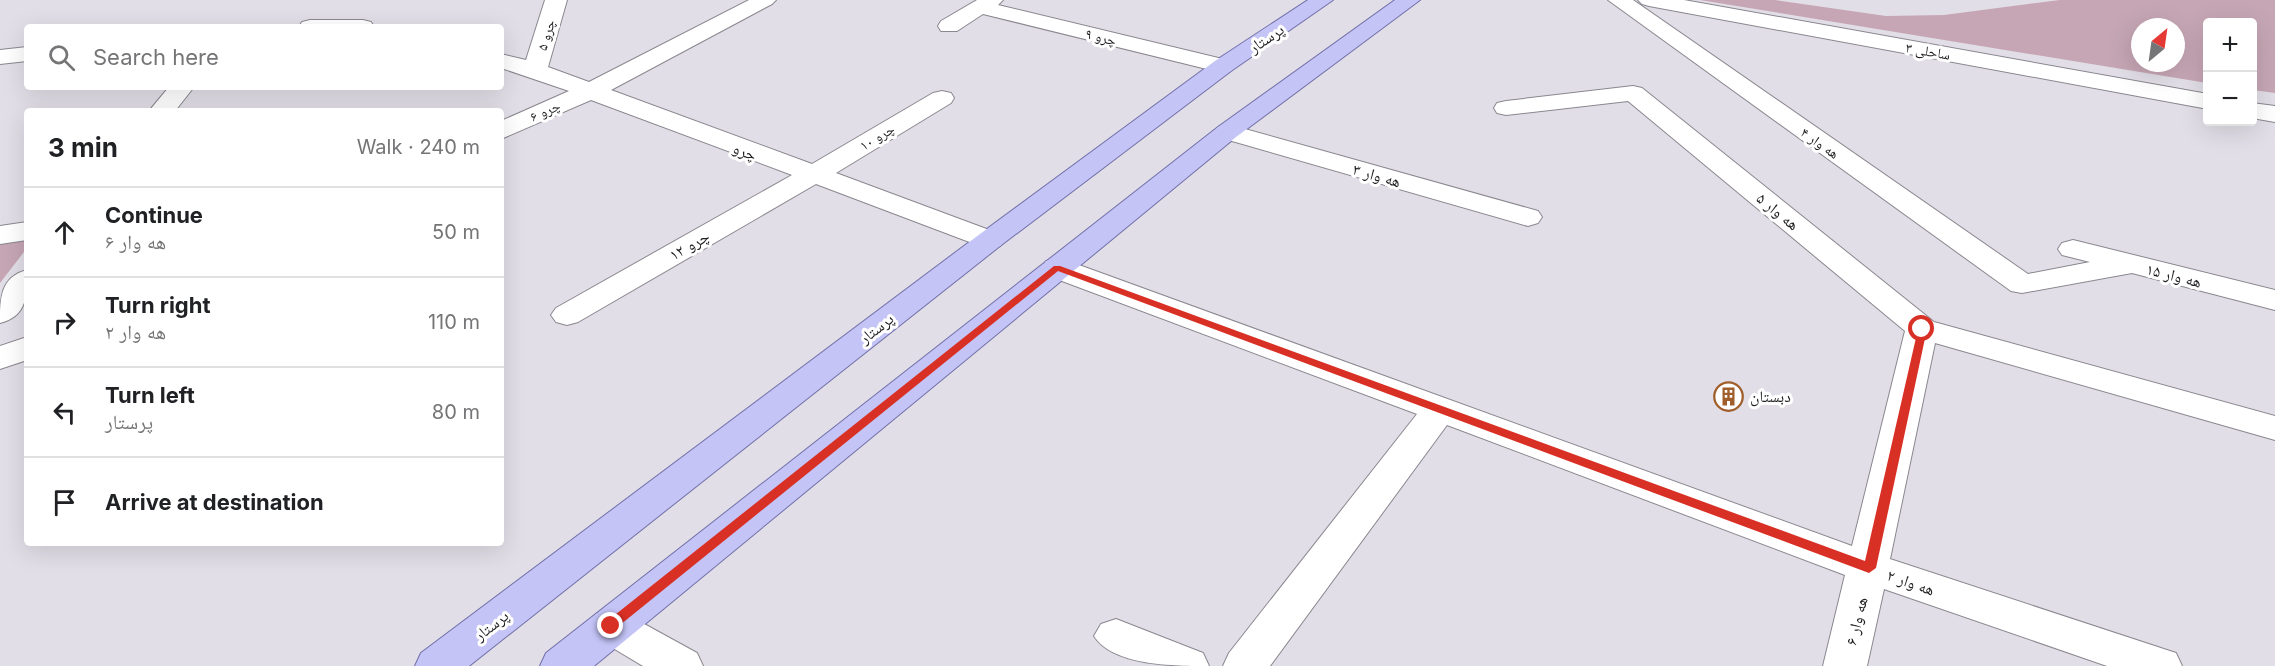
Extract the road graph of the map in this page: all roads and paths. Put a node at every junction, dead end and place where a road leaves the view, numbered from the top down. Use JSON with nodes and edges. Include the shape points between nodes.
{"nodes":[{"id":1,"x":556,"y":0,"type":"edge"},
{"id":2,"x":765,"y":0,"type":"edge"},
{"id":3,"x":1322,"y":0,"type":"edge"},
{"id":4,"x":1409,"y":0,"type":"edge"},
{"id":5,"x":1619,"y":0,"type":"edge"},
{"id":6,"x":1649,"y":0,"type":"edge"},
{"id":7,"x":985,"y":4,"type":"edge"},
{"id":8,"x":949,"y":26,"type":"dead end"},
{"id":9,"x":24,"y":54,"type":"edge"},
{"id":10,"x":0,"y":57,"type":"edge"},
{"id":11,"x":504,"y":62,"type":"edge"},
{"id":12,"x":1223,"y":66,"type":"junction"},
{"id":13,"x":535,"y":70,"type":"junction"},
{"id":14,"x":180,"y":90,"type":"edge"},
{"id":15,"x":588,"y":92,"type":"junction"},
{"id":16,"x":942,"y":98,"type":"dead end"},
{"id":17,"x":2203,"y":101,"type":"edge"},
{"id":18,"x":164,"y":108,"type":"edge"},
{"id":19,"x":1506,"y":108,"type":"dead end"},
{"id":20,"x":2257,"y":111,"type":"edge"},
{"id":21,"x":2275,"y":114,"type":"edge"},
{"id":22,"x":504,"y":130,"type":"edge"},
{"id":23,"x":1227,"y":132,"type":"junction"},
{"id":24,"x":812,"y":176,"type":"junction"},
{"id":25,"x":1528,"y":218,"type":"dead end"},
{"id":26,"x":24,"y":231,"type":"edge"},
{"id":27,"x":0,"y":235,"type":"edge"},
{"id":28,"x":990,"y":240,"type":"junction"},
{"id":29,"x":2073,"y":249,"type":"dead end"},
{"id":30,"x":2132,"y":264,"type":"junction"},
{"id":31,"x":1057,"y":268,"type":"junction"},
{"id":32,"x":24,"y":283,"type":"edge"},
{"id":33,"x":2275,"y":300,"type":"edge"},
{"id":34,"x":0,"y":313,"type":"edge"},
{"id":35,"x":567,"y":315,"type":"dead end"},
{"id":36,"x":1922,"y":329,"type":"junction"},
{"id":37,"x":24,"y":348,"type":"edge"},
{"id":38,"x":0,"y":359,"type":"edge"},
{"id":39,"x":1440,"y":409,"type":"junction"},
{"id":40,"x":2275,"y":428,"type":"edge"},
{"id":41,"x":1869,"y":568,"type":"junction"},
{"id":42,"x":611,"y":626,"type":"junction"},
{"id":43,"x":1116,"y":636,"type":"dead end"},
{"id":44,"x":437,"y":666,"type":"edge"},
{"id":45,"x":562,"y":666,"type":"edge"},
{"id":46,"x":681,"y":666,"type":"edge"},
{"id":47,"x":1187,"y":666,"type":"edge"},
{"id":48,"x":1245,"y":666,"type":"edge"},
{"id":49,"x":1845,"y":666,"type":"edge"},
{"id":50,"x":2160,"y":666,"type":"edge"}],
"edges":[{"from":1,"to":13,"type":"street","name":"چرو ۵"},
{"from":2,"to":15,"type":"street","name":"چرو ۶"},
{"from":3,"to":12,"type":"main road","name":"پرستار"},
{"from":4,"to":23,"type":"main road"},
{"from":5,"to":30,"type":"street","name":"هه وار ۴","via":[[2022,285]]},
{"from":6,"to":17,"type":"street","name":"ساحلی ۳"},
{"from":7,"to":8,"type":"street"},
{"from":7,"to":12,"type":"street","name":"چرو ۹"},
{"from":9,"to":10,"type":"street"},
{"from":11,"to":13,"type":"street","name":"چرو"},
{"from":12,"to":28,"type":"main road","name":"پرستار"},
{"from":13,"to":15,"type":"street","name":"چرو"},
{"from":14,"to":18,"type":"street"},
{"from":15,"to":22,"type":"street","name":"چرو ۶"},
{"from":15,"to":24,"type":"street","name":"چرو"},
{"from":16,"to":24,"type":"street","name":"چرو ۱۰"},
{"from":19,"to":36,"type":"street","name":"هه وار ۵","via":[[1633,93]]},
{"from":20,"to":21,"type":"street"},
{"from":23,"to":25,"type":"street","name":"هه وار ۳"},
{"from":23,"to":31,"type":"main road"},
{"from":24,"to":28,"type":"street","name":"چرو"},
{"from":24,"to":35,"type":"street","name":"چرو ۱۲"},
{"from":26,"to":27,"type":"street"},
{"from":28,"to":44,"type":"main road","name":"پرستار"},
{"from":29,"to":30,"type":"street","name":"هه وار ۱۵"},
{"from":30,"to":33,"type":"street","name":"هه وار ۱۵"},
{"from":31,"to":39,"type":"street","name":"هه وار ۲"},
{"from":31,"to":42,"type":"main road"},
{"from":32,"to":34,"type":"street"},
{"from":36,"to":40,"type":"street"},
{"from":36,"to":41,"type":"street","name":"هه وار ۶"},
{"from":37,"to":38,"type":"street"},
{"from":39,"to":41,"type":"street","name":"هه وار ۲"},
{"from":39,"to":48,"type":"street"},
{"from":41,"to":49,"type":"street","name":"هه وار ۶"},
{"from":41,"to":50,"type":"street","name":"هه وار ۲"},
{"from":42,"to":45,"type":"main road"},
{"from":42,"to":46,"type":"street"},
{"from":43,"to":47,"type":"street"}]}
